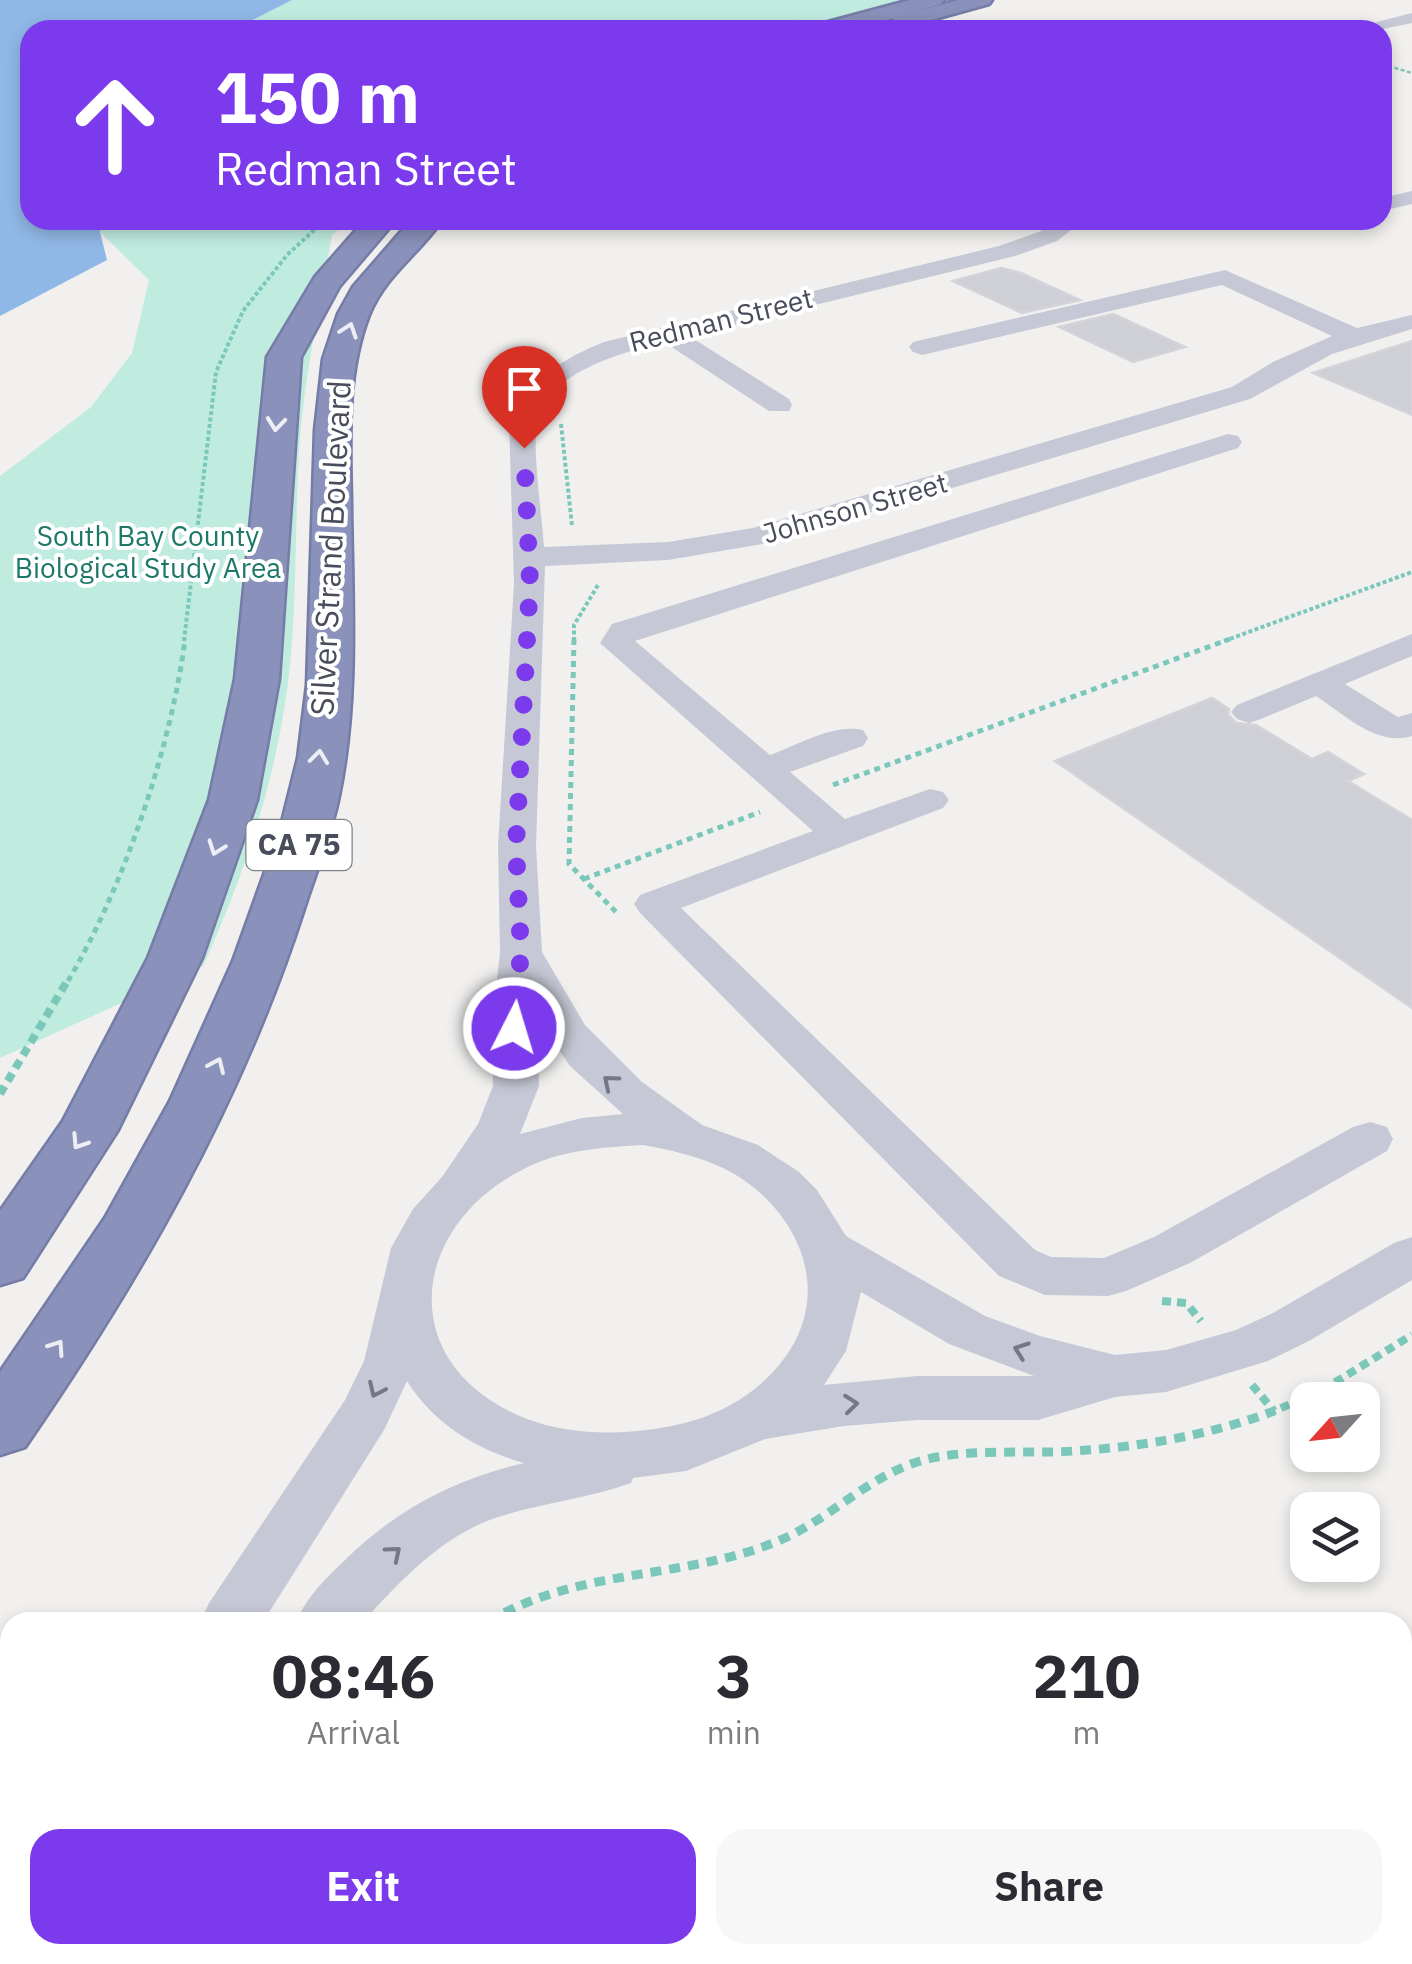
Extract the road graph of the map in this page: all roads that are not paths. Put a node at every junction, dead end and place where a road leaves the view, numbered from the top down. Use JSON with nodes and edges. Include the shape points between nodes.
{"nodes":[{"id":1,"x":934,"y":0,"type":"edge"},
{"id":2,"x":982,"y":0,"type":"edge"},
{"id":3,"x":861,"y":20,"type":"edge"},
{"id":4,"x":911,"y":20,"type":"edge"},
{"id":5,"x":372,"y":230,"type":"edge"},
{"id":6,"x":418,"y":230,"type":"edge"},
{"id":7,"x":1058,"y":230,"type":"edge"},
{"id":8,"x":1412,"y":322,"type":"edge"},
{"id":9,"x":665,"y":332,"type":"junction"},
{"id":10,"x":1352,"y":336,"type":"junction"},
{"id":11,"x":922,"y":347,"type":"dead end"},
{"id":12,"x":779,"y":405,"type":"dead end"},
{"id":13,"x":1228,"y":442,"type":"dead end"},
{"id":14,"x":887,"y":500,"type":"junction"},
{"id":15,"x":939,"y":532,"type":"junction"},
{"id":16,"x":633,"y":552,"type":"junction"},
{"id":17,"x":529,"y":557,"type":"junction"},
{"id":18,"x":1412,"y":644,"type":"edge"},
{"id":19,"x":526,"y":664,"type":"junction"},
{"id":20,"x":1317,"y":682,"type":"junction"},
{"id":21,"x":1249,"y":712,"type":"dead end"},
{"id":22,"x":1412,"y":724,"type":"edge"},
{"id":23,"x":850,"y":738,"type":"dead end"},
{"id":24,"x":765,"y":769,"type":"junction"},
{"id":25,"x":930,"y":800,"type":"dead end"},
{"id":26,"x":839,"y":833,"type":"junction"},
{"id":27,"x":521,"y":952,"type":"junction"},
{"id":28,"x":691,"y":1136,"type":"junction"},
{"id":29,"x":1370,"y":1139,"type":"dead end"},
{"id":30,"x":461,"y":1186,"type":"junction"},
{"id":31,"x":828,"y":1249,"type":"junction"},
{"id":32,"x":1412,"y":1256,"type":"edge"},
{"id":33,"x":0,"y":1261,"type":"edge"},
{"id":34,"x":405,"y":1298,"type":"junction"},
{"id":35,"x":1115,"y":1376,"type":"junction"},
{"id":36,"x":754,"y":1419,"type":"junction"},
{"id":37,"x":0,"y":1426,"type":"edge"},
{"id":38,"x":675,"y":1452,"type":"junction"},
{"id":39,"x":236,"y":1612,"type":"edge"},
{"id":40,"x":334,"y":1612,"type":"edge"}],
"edges":[{"from":1,"to":3,"type":"highway"},
{"from":2,"to":4,"type":"highway"},
{"from":5,"to":33,"type":"highway","name":"Silver Strand Boulevard","number":"CA 75","one_way":true,"via":[[333,270],[284,357],[257,679],[233,800],[176,958],[88,1130]]},
{"from":37,"to":6,"type":"highway","name":"Silver Strand Boulevard","number":"CA 75","one_way":true,"via":[[56,1350],[178,1152],[258,976],[315,794],[330,672],[340,356],[374,276]]},
{"from":7,"to":9,"type":"street","name":"Redman Street","via":[[1007,251]]},
{"from":8,"to":10,"type":"street","name":"Johnson Street"},
{"from":9,"to":12,"type":"street"},
{"from":9,"to":17,"type":"street","name":"Redman Street","via":[[573,365],[530,404],[523,421]]},
{"from":10,"to":11,"type":"street","via":[[1225,277]]},
{"from":10,"to":14,"type":"street","name":"Johnson Street","via":[[1283,364],[1242,393]]},
{"from":13,"to":15,"type":"street"},
{"from":14,"to":15,"type":"street"},
{"from":14,"to":16,"type":"street","name":"Johnson Street","via":[[743,540]]},
{"from":15,"to":24,"type":"street","via":[[624,631],[617,642]]},
{"from":16,"to":17,"type":"street","name":"Johnson Street"},
{"from":16,"to":19,"type":"street","via":[[582,571],[556,591],[537,616]]},
{"from":17,"to":19,"type":"street","name":"Redman Street"},
{"from":18,"to":20,"type":"street"},
{"from":19,"to":27,"type":"street","via":[[516,846]]},
{"from":20,"to":21,"type":"street"},
{"from":20,"to":22,"type":"street","via":[[1394,730]]},
{"from":23,"to":24,"type":"street"},
{"from":24,"to":26,"type":"street"},
{"from":25,"to":26,"type":"street"},
{"from":26,"to":29,"type":"street","via":[[654,904],[1017,1263],[1044,1276],[1108,1277],[1172,1250]]},
{"from":28,"to":27,"type":"street","one_way":true,"via":[[590,1064]]},
{"from":27,"to":30,"type":"street","via":[[516,1086],[500,1128]]},
{"from":28,"to":30,"type":"street","via":[[593,1130],[500,1160]]},
{"from":28,"to":31,"type":"street","via":[[752,1160],[800,1199]]},
{"from":30,"to":34,"type":"street","via":[[420,1237]]},
{"from":35,"to":31,"type":"street","one_way":true,"via":[[967,1330]]},
{"from":31,"to":36,"type":"street","via":[[835,1294],[824,1340],[798,1382]]},
{"from":32,"to":35,"type":"street","via":[[1250,1346],[1166,1371]]},
{"from":34,"to":38,"type":"street","via":[[414,1346],[441,1390],[485,1426],[543,1449],[608,1459]]},
{"from":34,"to":39,"type":"street","one_way":true,"via":[[390,1361],[365,1414]]},
{"from":36,"to":35,"type":"street","one_way":true,"via":[[898,1400],[1038,1398]]},
{"from":36,"to":38,"type":"street"},
{"from":40,"to":38,"type":"street","one_way":true,"via":[[359,1582],[442,1516],[482,1498]]}]}
